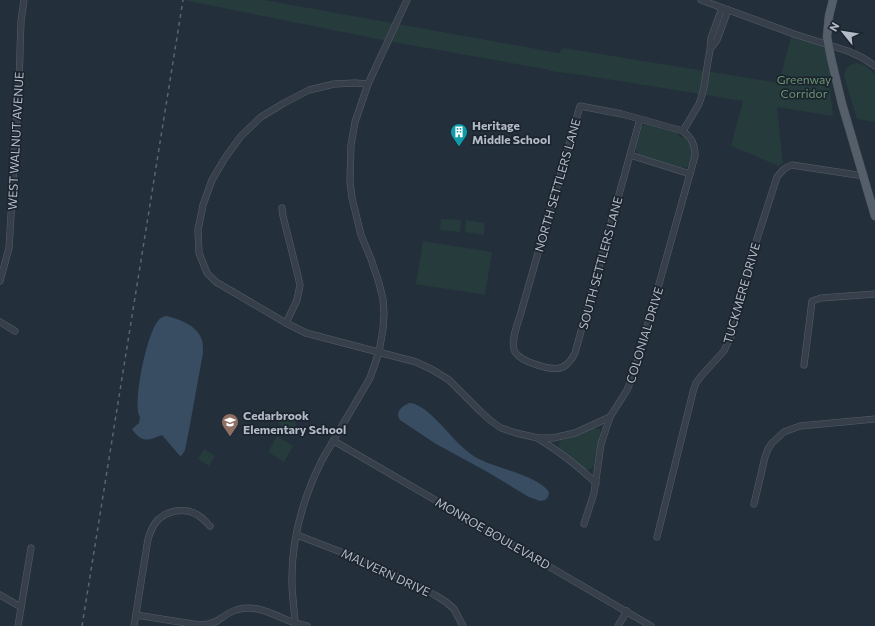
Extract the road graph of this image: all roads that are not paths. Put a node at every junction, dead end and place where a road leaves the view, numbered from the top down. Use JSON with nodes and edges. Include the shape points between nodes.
{"nodes":[{"id":1,"x":24,"y":0,"type":"edge"},
{"id":2,"x":408,"y":0,"type":"edge"},
{"id":3,"x":701,"y":0,"type":"edge"},
{"id":4,"x":833,"y":0,"type":"edge"},
{"id":5,"x":725,"y":9,"type":"junction"},
{"id":6,"x":828,"y":45,"type":"junction"},
{"id":7,"x":875,"y":66,"type":"edge"},
{"id":8,"x":368,"y":84,"type":"junction"},
{"id":9,"x":640,"y":119,"type":"junction"},
{"id":10,"x":684,"y":131,"type":"junction"},
{"id":11,"x":630,"y":155,"type":"junction"},
{"id":12,"x":690,"y":174,"type":"junction"},
{"id":13,"x":864,"y":176,"type":"junction"},
{"id":14,"x":282,"y":208,"type":"dead end"},
{"id":15,"x":875,"y":216,"type":"edge"},
{"id":16,"x":0,"y":281,"type":"edge"},
{"id":17,"x":875,"y":294,"type":"edge"},
{"id":18,"x":0,"y":322,"type":"edge"},
{"id":19,"x":286,"y":323,"type":"junction"},
{"id":20,"x":14,"y":331,"type":"dead end"},
{"id":21,"x":379,"y":352,"type":"junction"},
{"id":22,"x":527,"y":361,"type":"joint"},
{"id":23,"x":804,"y":365,"type":"dead end"},
{"id":24,"x":610,"y":417,"type":"junction"},
{"id":25,"x":875,"y":419,"type":"edge"},
{"id":26,"x":538,"y":438,"type":"junction"},
{"id":27,"x":334,"y":440,"type":"junction"},
{"id":28,"x":596,"y":483,"type":"junction"},
{"id":29,"x":754,"y":504,"type":"dead end"},
{"id":30,"x":584,"y":524,"type":"dead end"},
{"id":31,"x":210,"y":526,"type":"dead end"},
{"id":32,"x":297,"y":535,"type":"junction"},
{"id":33,"x":657,"y":537,"type":"dead end"},
{"id":34,"x":31,"y":548,"type":"dead end"},
{"id":35,"x":0,"y":595,"type":"edge"},
{"id":36,"x":21,"y":607,"type":"junction"},
{"id":37,"x":627,"y":611,"type":"junction"},
{"id":38,"x":136,"y":615,"type":"junction"},
{"id":39,"x":295,"y":624,"type":"edge"},
{"id":40,"x":18,"y":626,"type":"edge"},
{"id":41,"x":134,"y":626,"type":"edge"},
{"id":42,"x":307,"y":626,"type":"edge"},
{"id":43,"x":463,"y":626,"type":"edge"},
{"id":44,"x":618,"y":626,"type":"edge"},
{"id":45,"x":652,"y":626,"type":"edge"}],
"edges":[{"from":1,"to":16,"type":"street","name":"WEST WALNUT AVENUE","via":[[9,248]]},
{"from":2,"to":8,"type":"street"},
{"from":3,"to":5,"type":"street"},
{"from":4,"to":6,"type":"main road","via":[[829,16]]},
{"from":5,"to":6,"type":"street"},
{"from":5,"to":10,"type":"street","via":[[711,38],[699,104]]},
{"from":6,"to":7,"type":"street","via":[[848,51]]},
{"from":6,"to":13,"type":"main road","via":[[838,91]]},
{"from":8,"to":19,"type":"street","via":[[334,84],[309,90],[261,117],[241,136],[225,158],[212,180],[203,205],[198,230],[199,253],[207,273],[216,282]]},
{"from":8,"to":21,"type":"street","via":[[355,122],[351,145],[350,181],[361,235],[383,299],[384,329]]},
{"from":9,"to":10,"type":"street","name":"NORTH SETTLERS LANE"},
{"from":9,"to":11,"type":"street","name":"SOUTH SETTLERS LANE"},
{"from":9,"to":22,"type":"street","name":"NORTH SETTLERS LANE","via":[[580,106],[514,336],[515,352]]},
{"from":10,"to":12,"type":"street","name":"COLONIAL DRIVE","via":[[695,148]]},
{"from":11,"to":12,"type":"street"},
{"from":11,"to":22,"type":"street","name":"SOUTH SETTLERS LANE","via":[[575,353],[570,363],[555,369]]},
{"from":12,"to":24,"type":"street","name":"COLONIAL DRIVE","via":[[634,373]]},
{"from":13,"to":15,"type":"main road"},
{"from":13,"to":33,"type":"street","name":"TUCKMERE DRIVE","via":[[792,165],[782,170],[777,177],[744,279],[731,336],[724,351],[696,383]]},
{"from":14,"to":19,"type":"street","via":[[300,285],[297,300]]},
{"from":17,"to":23,"type":"street","via":[[812,300]]},
{"from":18,"to":20,"type":"street"},
{"from":19,"to":21,"type":"street","via":[[306,334]]},
{"from":21,"to":26,"type":"street","via":[[416,362],[433,370],[449,380],[501,428]]},
{"from":21,"to":27,"type":"street","via":[[370,378]]},
{"from":24,"to":26,"type":"street","via":[[575,433],[553,438]]},
{"from":24,"to":28,"type":"street","name":"COLONIAL DRIVE","via":[[601,444]]},
{"from":25,"to":29,"type":"street","via":[[800,426],[784,432],[768,449]]},
{"from":26,"to":28,"type":"street","via":[[580,467]]},
{"from":27,"to":32,"type":"street","via":[[315,474],[301,513]]},
{"from":27,"to":37,"type":"street","name":"MONROE BOULEVARD"},
{"from":28,"to":30,"type":"street","name":"COLONIAL DRIVE"},
{"from":31,"to":38,"type":"street","via":[[195,513],[180,511],[164,515],[156,522],[148,539]]},
{"from":32,"to":39,"type":"street","via":[[292,582]]},
{"from":32,"to":43,"type":"street","name":"MALVERN DRIVE","via":[[354,556],[435,595],[454,609]]},
{"from":34,"to":36,"type":"street"},
{"from":35,"to":36,"type":"street"},
{"from":36,"to":40,"type":"street"},
{"from":37,"to":44,"type":"street"},
{"from":37,"to":45,"type":"street","name":"MONROE BOULEVARD"},
{"from":38,"to":39,"type":"street","via":[[199,625],[216,621],[235,610],[250,607],[269,612]]},
{"from":38,"to":41,"type":"street"},
{"from":39,"to":42,"type":"street"}]}
